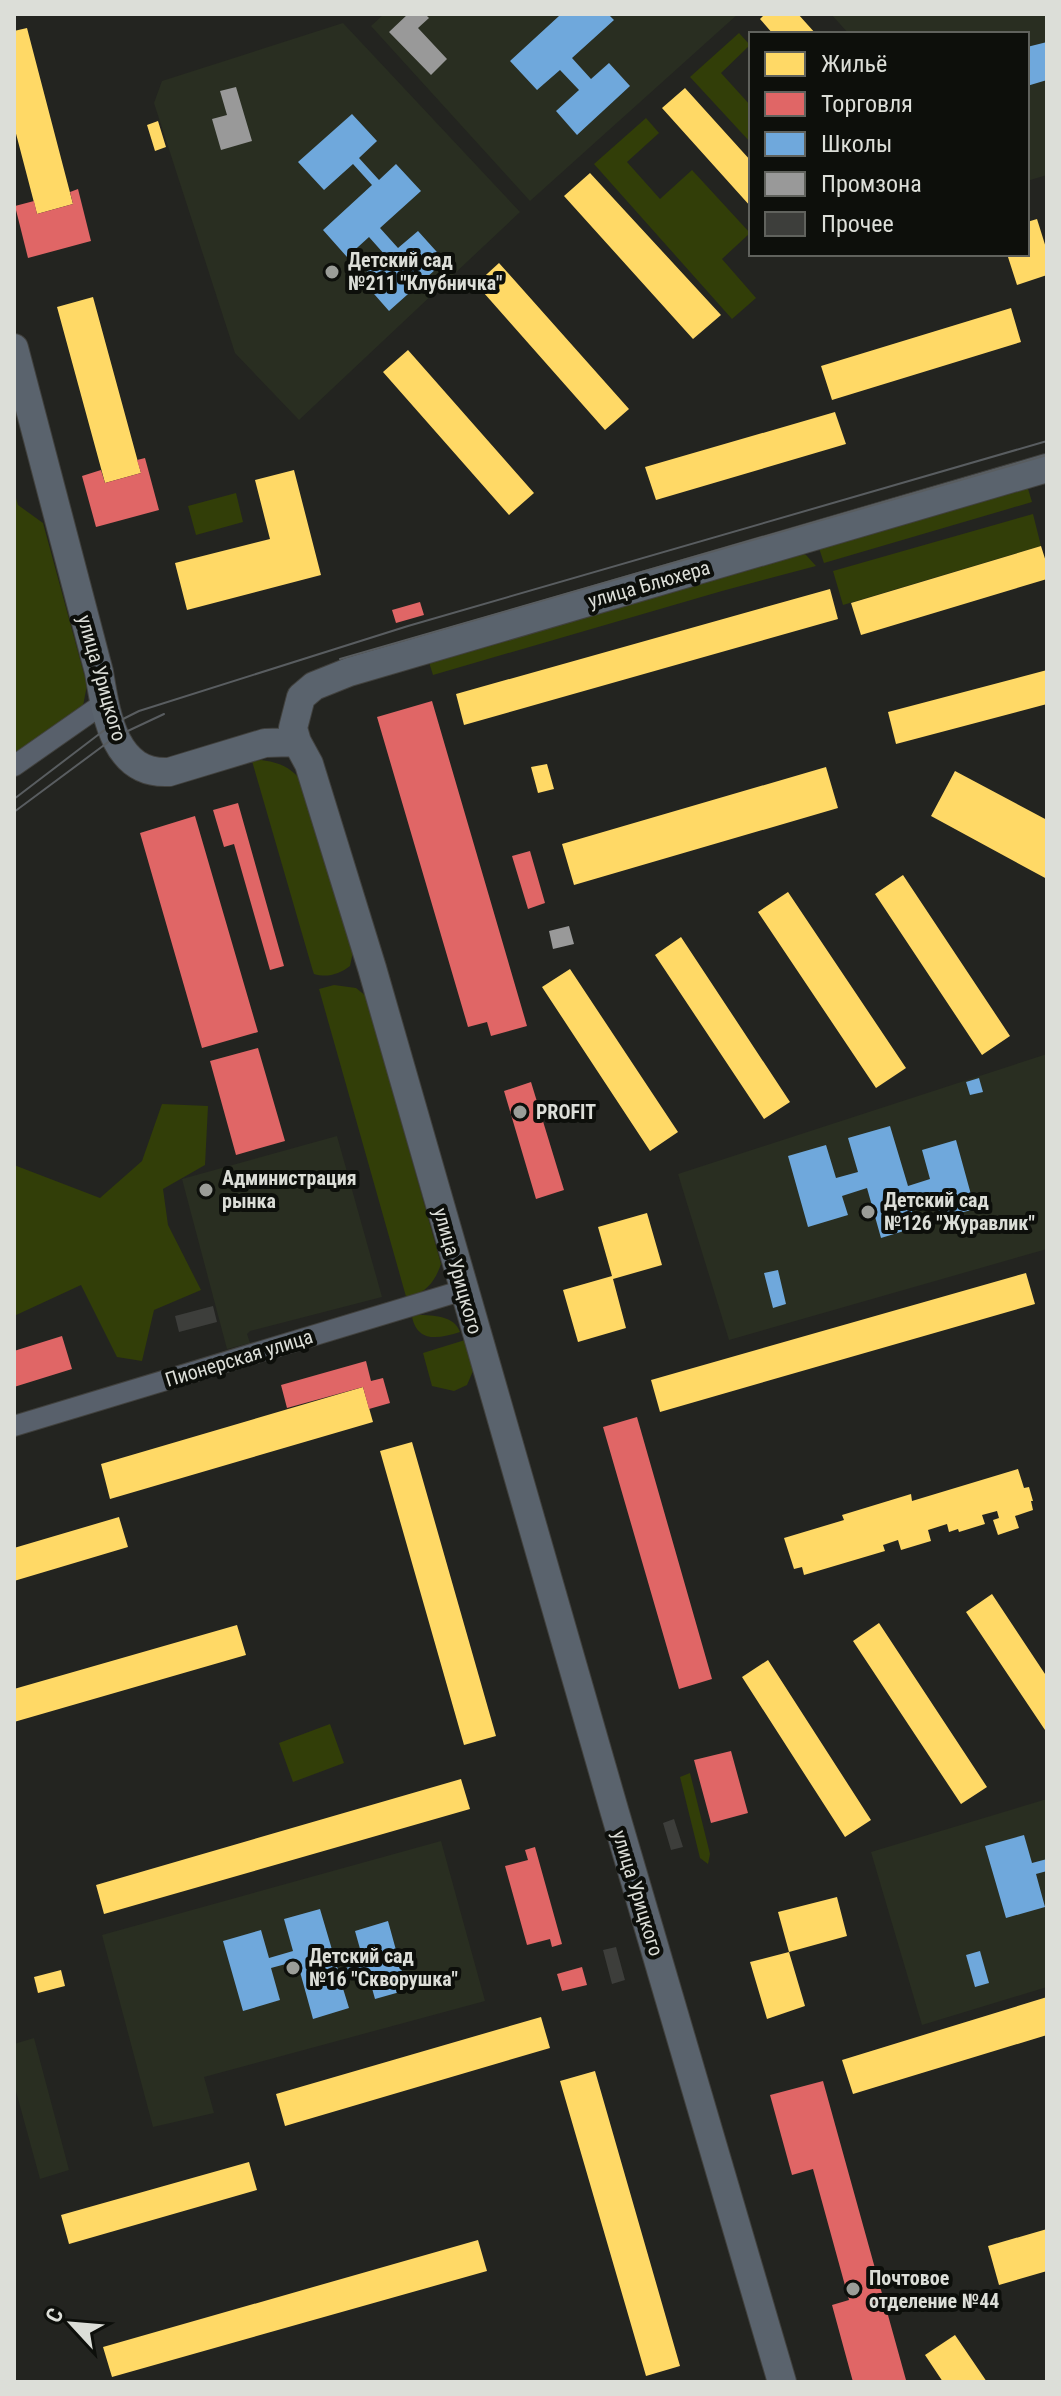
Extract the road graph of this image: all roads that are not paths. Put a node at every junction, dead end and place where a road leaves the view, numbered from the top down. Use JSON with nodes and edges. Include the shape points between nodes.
{"nodes":[{"id":1,"x":14,"y":348,"type":"edge"},
{"id":2,"x":1047,"y":468,"type":"edge"},
{"id":3,"x":104,"y":703,"type":"junction"},
{"id":4,"x":297,"y":742,"type":"junction"},
{"id":5,"x":14,"y":766,"type":"edge"},
{"id":6,"x":464,"y":1290,"type":"junction"},
{"id":7,"x":14,"y":1426,"type":"edge"},
{"id":8,"x":782,"y":2382,"type":"edge"}],
"edges":[{"from":1,"to":3,"type":"street","name":"улица Урицкого"},
{"from":2,"to":4,"type":"street","name":"улица Блюхера","via":[[349,672],[301,697],[293,728]]},
{"from":3,"to":4,"type":"street","name":"улица Урицкого","via":[[122,750],[131,761],[158,772],[265,743]]},
{"from":3,"to":5,"type":"street"},
{"from":4,"to":6,"type":"street","name":"улица Урицкого","via":[[309,764],[372,968]]},
{"from":6,"to":7,"type":"street","name":"Пионерская улица"},
{"from":6,"to":8,"type":"street","name":"улица Урицкого"}]}
